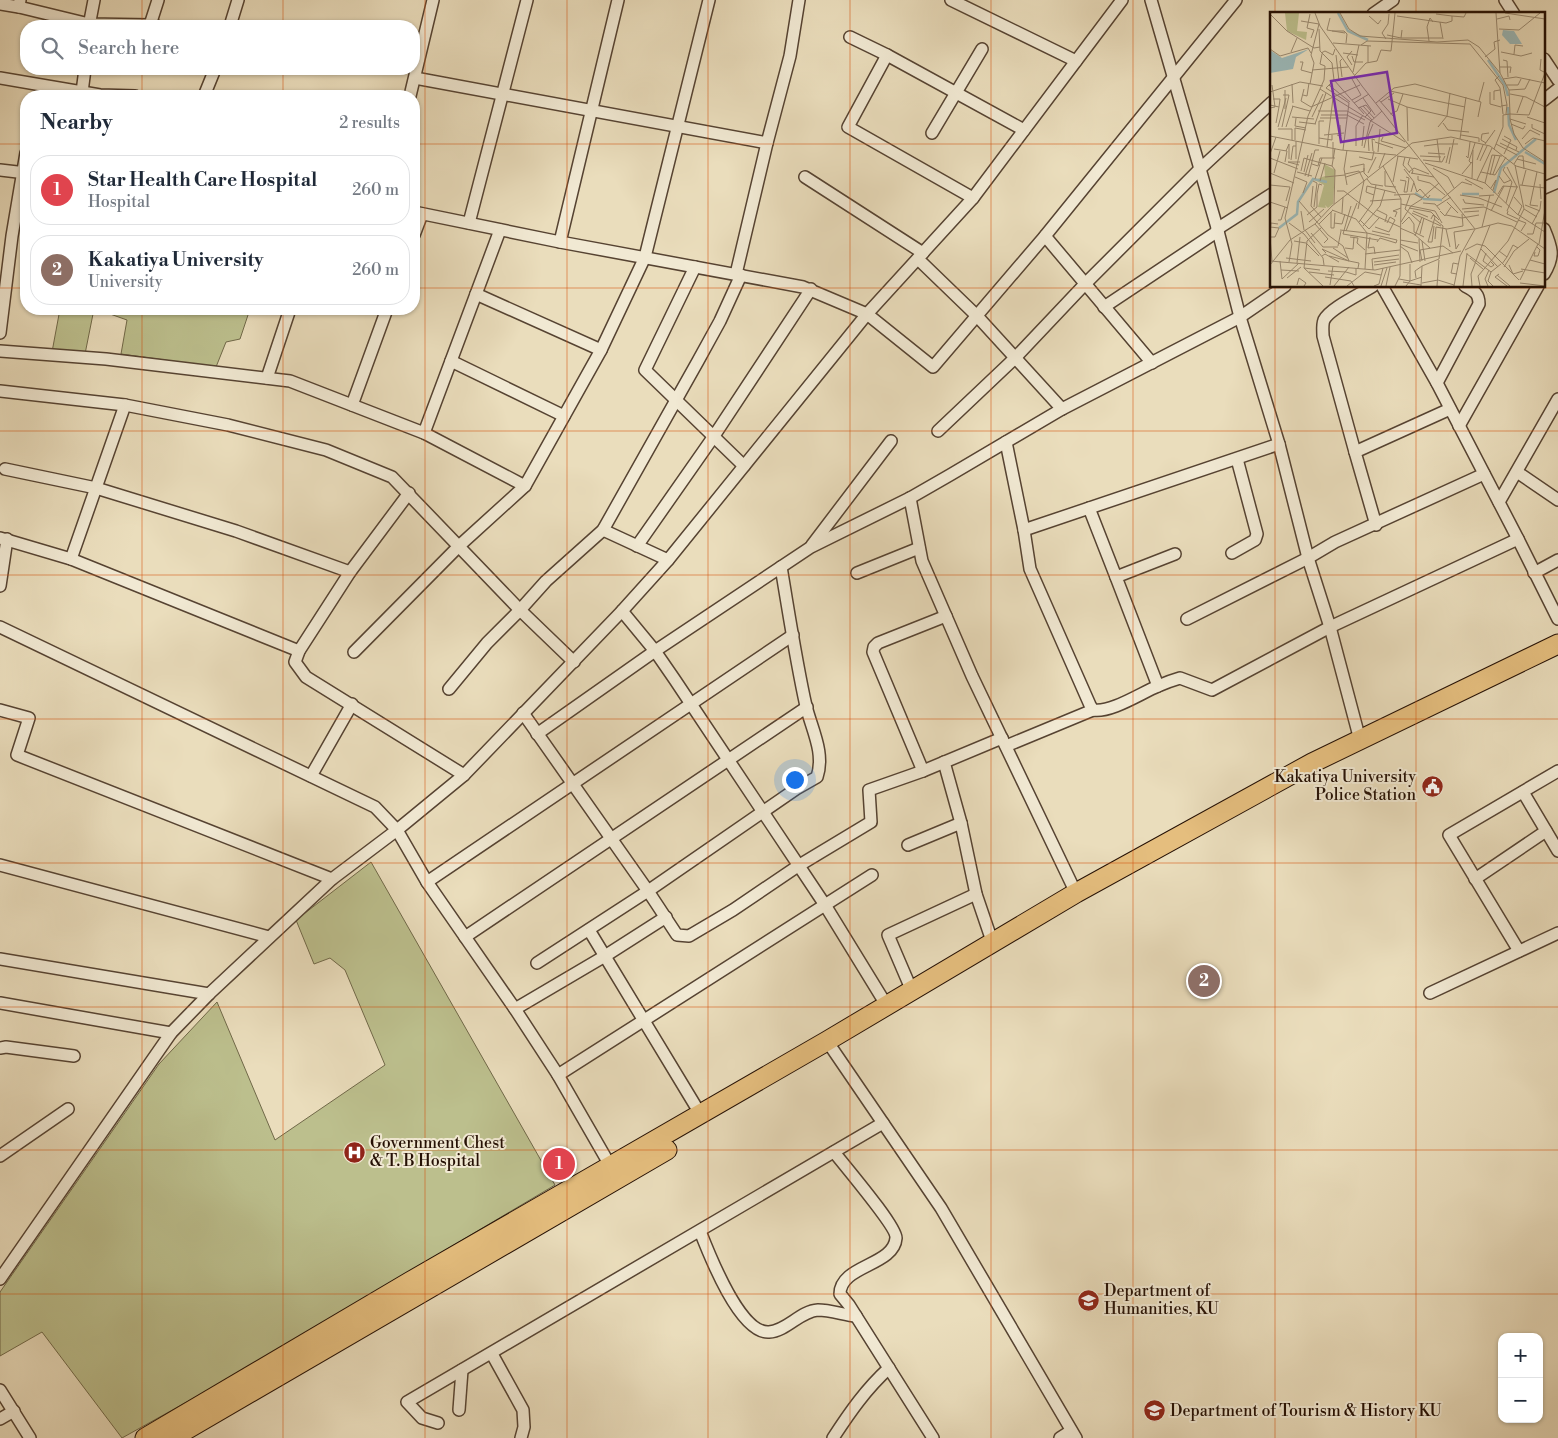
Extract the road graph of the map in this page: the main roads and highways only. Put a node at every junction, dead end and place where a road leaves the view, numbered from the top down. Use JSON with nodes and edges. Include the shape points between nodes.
{"nodes":[{"id":1,"x":1558,"y":644,"type":"edge"},
{"id":2,"x":1558,"y":658,"type":"edge"},
{"id":3,"x":831,"y":1046,"type":"junction"},
{"id":4,"x":145,"y":1438,"type":"edge"},
{"id":5,"x":172,"y":1438,"type":"edge"}],
"edges":[{"from":1,"to":3,"type":"highway","via":[[1312,763],[1076,893],[912,991]]},
{"from":2,"to":3,"type":"highway","via":[[1318,772]]},
{"from":3,"to":4,"type":"highway","via":[[701,1115],[410,1281]]},
{"from":3,"to":5,"type":"highway"}]}
